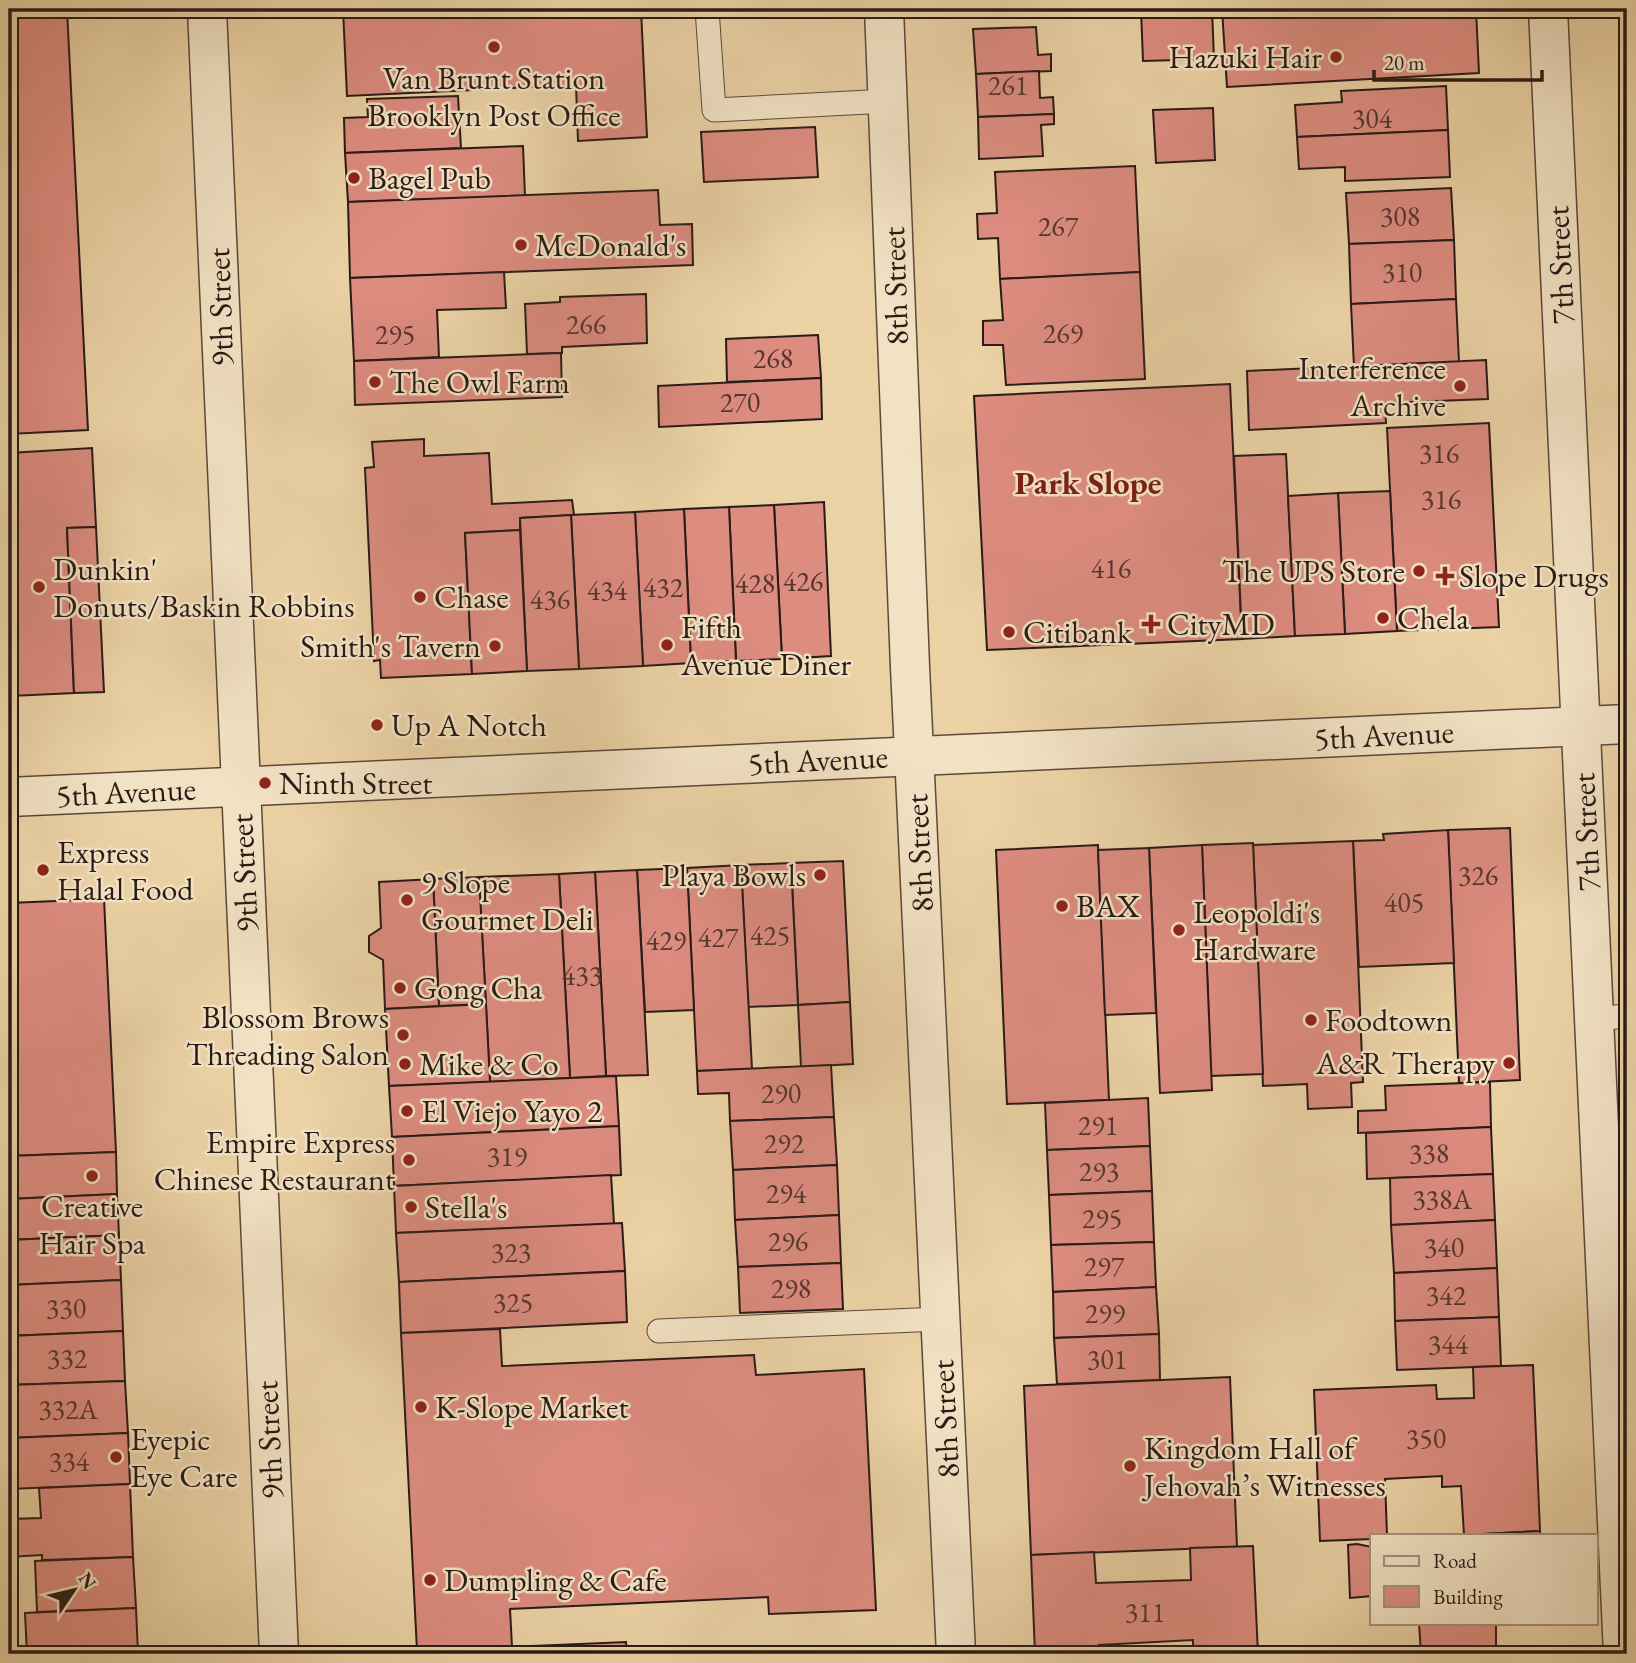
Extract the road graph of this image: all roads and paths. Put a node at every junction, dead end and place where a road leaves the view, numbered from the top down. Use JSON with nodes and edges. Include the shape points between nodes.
{"nodes":[{"id":1,"x":207,"y":9,"type":"edge"},
{"id":2,"x":708,"y":9,"type":"edge"},
{"id":3,"x":884,"y":9,"type":"edge"},
{"id":4,"x":1548,"y":9,"type":"edge"},
{"id":5,"x":888,"y":101,"type":"junction"},
{"id":6,"x":1627,"y":724,"type":"edge"},
{"id":7,"x":1581,"y":726,"type":"junction"},
{"id":8,"x":915,"y":756,"type":"junction"},
{"id":9,"x":240,"y":787,"type":"junction"},
{"id":10,"x":9,"y":797,"type":"edge"},
{"id":11,"x":1611,"y":1018,"type":"edge"},
{"id":12,"x":940,"y":1319,"type":"junction"},
{"id":13,"x":659,"y":1331,"type":"dead end"},
{"id":14,"x":279,"y":1654,"type":"edge"},
{"id":15,"x":956,"y":1654,"type":"edge"},
{"id":16,"x":1623,"y":1654,"type":"edge"}],
"edges":[{"from":1,"to":9,"type":"street","name":"9th Street"},
{"from":2,"to":5,"type":"lane","via":[[714,110]]},
{"from":3,"to":5,"type":"street","name":"8th Street"},
{"from":4,"to":7,"type":"street","name":"7th Street"},
{"from":5,"to":8,"type":"street","name":"8th Street"},
{"from":6,"to":7,"type":"street","name":"5th Avenue"},
{"from":7,"to":8,"type":"street","name":"5th Avenue"},
{"from":7,"to":11,"type":"street","name":"7th Street"},
{"from":8,"to":9,"type":"street","name":"5th Avenue"},
{"from":8,"to":12,"type":"street","name":"8th Street"},
{"from":9,"to":10,"type":"street","name":"5th Avenue"},
{"from":9,"to":14,"type":"street","name":"9th Street"},
{"from":11,"to":16,"type":"street","name":"7th Street"},
{"from":12,"to":13,"type":"lane"},
{"from":12,"to":15,"type":"street","name":"8th Street"}]}
